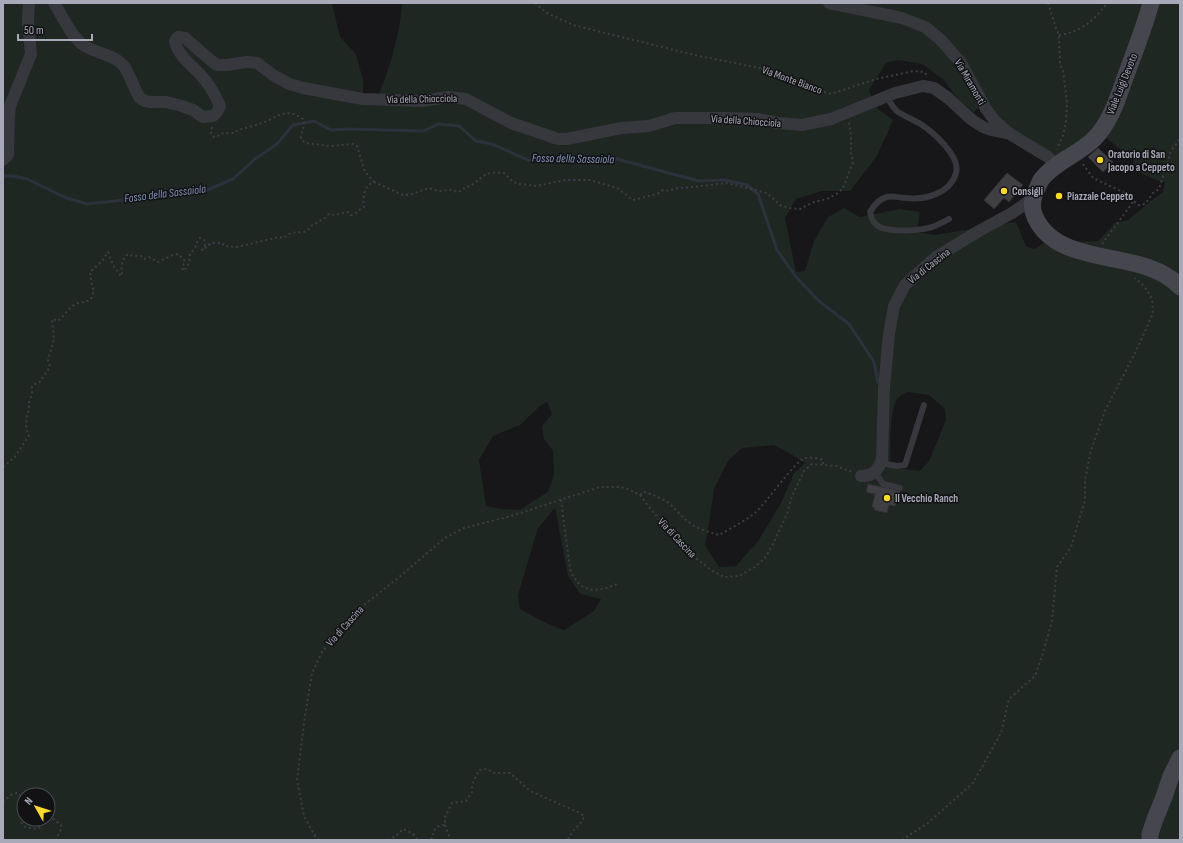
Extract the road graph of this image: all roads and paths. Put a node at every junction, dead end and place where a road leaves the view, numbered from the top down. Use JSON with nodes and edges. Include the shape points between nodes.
{"nodes":[{"id":1,"x":29,"y":3,"type":"edge"},
{"id":2,"x":54,"y":3,"type":"edge"},
{"id":3,"x":535,"y":3,"type":"edge"},
{"id":4,"x":829,"y":3,"type":"edge"},
{"id":5,"x":1048,"y":3,"type":"edge"},
{"id":6,"x":1107,"y":3,"type":"edge"},
{"id":7,"x":1151,"y":3,"type":"edge"},
{"id":8,"x":1059,"y":35,"type":"junction"},
{"id":9,"x":928,"y":76,"type":"dead end"},
{"id":10,"x":887,"y":97,"type":"junction"},
{"id":11,"x":855,"y":109,"type":"junction"},
{"id":12,"x":213,"y":116,"type":"junction"},
{"id":13,"x":1010,"y":134,"type":"junction"},
{"id":14,"x":1180,"y":139,"type":"edge"},
{"id":15,"x":1075,"y":154,"type":"junction"},
{"id":16,"x":3,"y":160,"type":"edge"},
{"id":17,"x":1053,"y":161,"type":"junction"},
{"id":18,"x":374,"y":182,"type":"junction"},
{"id":19,"x":1032,"y":199,"type":"junction"},
{"id":20,"x":1133,"y":202,"type":"junction"},
{"id":21,"x":949,"y":219,"type":"dead end"},
{"id":22,"x":1098,"y":256,"type":"junction"},
{"id":23,"x":1131,"y":275,"type":"dead end"},
{"id":24,"x":1180,"y":287,"type":"edge"},
{"id":25,"x":924,"y":406,"type":"dead end"},
{"id":26,"x":823,"y":465,"type":"junction"},
{"id":27,"x":3,"y":467,"type":"edge"},
{"id":28,"x":878,"y":467,"type":"junction"},
{"id":29,"x":861,"y":476,"type":"joint"},
{"id":30,"x":900,"y":488,"type":"dead end"},
{"id":31,"x":640,"y":495,"type":"junction"},
{"id":32,"x":561,"y":500,"type":"junction"},
{"id":33,"x":617,"y":584,"type":"dead end"},
{"id":34,"x":1180,"y":758,"type":"edge"},
{"id":35,"x":16,"y":794,"type":"edge"},
{"id":36,"x":3,"y":802,"type":"edge"},
{"id":37,"x":56,"y":821,"type":"edge"},
{"id":38,"x":445,"y":825,"type":"junction"},
{"id":39,"x":25,"y":827,"type":"edge"},
{"id":40,"x":41,"y":827,"type":"edge"},
{"id":41,"x":56,"y":840,"type":"edge"},
{"id":42,"x":319,"y":840,"type":"edge"},
{"id":43,"x":388,"y":840,"type":"edge"},
{"id":44,"x":418,"y":840,"type":"edge"},
{"id":45,"x":431,"y":840,"type":"edge"},
{"id":46,"x":448,"y":840,"type":"edge"},
{"id":47,"x":568,"y":840,"type":"edge"},
{"id":48,"x":902,"y":840,"type":"edge"},
{"id":49,"x":1150,"y":840,"type":"edge"}],
"edges":[{"from":1,"to":16,"type":"street","via":[[31,54],[10,106],[8,155]]},
{"from":2,"to":12,"type":"street","via":[[81,44],[116,59],[123,66],[140,98],[150,102],[182,106],[203,117]]},
{"from":3,"to":9,"type":"path","name":"Via Monte Bianco","via":[[547,13],[573,25],[694,55],[760,68],[831,94],[914,71],[924,72]]},
{"from":4,"to":13,"type":"street","name":"Via Miramonti","via":[[902,18],[924,27],[940,39],[961,63],[986,108],[995,121]]},
{"from":5,"to":8,"type":"path"},
{"from":6,"to":8,"type":"path","via":[[1100,14],[1085,27]]},
{"from":7,"to":15,"type":"street","name":"Viale Luigi Devoto","via":[[1106,125],[1094,140]]},
{"from":8,"to":17,"type":"path","via":[[1067,103],[1063,135]]},
{"from":10,"to":11,"type":"street","name":"Via della Chiocciola"},
{"from":10,"to":13,"type":"street","name":"Via della Chiocciola","via":[[923,86],[934,88],[982,127]]},
{"from":10,"to":21,"type":"lane","via":[[896,110],[936,136],[955,160],[957,172],[943,191],[926,198],[894,196],[879,200],[870,212],[872,220],[878,226],[913,230],[934,227]]},
{"from":11,"to":12,"type":"street","name":"Via della Chiocciola","via":[[831,119],[802,125],[752,119],[675,118],[649,126],[558,139],[510,124],[466,99],[363,99],[289,84],[257,63],[217,65],[185,38],[178,37],[175,41],[177,48],[216,96],[220,106]]},
{"from":11,"to":18,"type":"path","via":[[849,120],[853,162],[843,188],[838,193],[800,209],[780,205],[767,193],[727,183],[663,190],[633,200],[617,188],[586,179],[536,186],[513,182],[504,173],[490,173],[458,192],[429,188],[403,195]]},
{"from":12,"to":18,"type":"path","via":[[211,134],[214,137],[234,133],[277,115],[298,115],[304,120],[301,139],[305,143],[357,146],[365,172]]},
{"from":13,"to":17,"type":"street","name":"Via Miramonti"},
{"from":14,"to":20,"type":"path","via":[[1165,165],[1158,191],[1153,193],[1146,203],[1138,205]]},
{"from":15,"to":17,"type":"street"},
{"from":15,"to":20,"type":"path","via":[[1093,178],[1123,192]]},
{"from":17,"to":19,"type":"street"},
{"from":18,"to":27,"type":"path","via":[[368,185],[364,193],[364,207],[357,213],[329,214],[305,232],[237,247],[212,243],[203,250],[204,240],[200,238],[190,254],[184,271],[182,268],[185,261],[178,254],[160,262],[149,257],[144,259],[128,254],[120,266],[122,276],[113,265],[108,252],[90,272],[94,290],[91,299],[73,306],[58,321],[52,320],[54,339],[49,357],[50,367],[32,389],[26,428],[29,435],[15,457]]},
{"from":19,"to":22,"type":"street","via":[[1033,213],[1040,227],[1052,239]]},
{"from":19,"to":28,"type":"street","name":"Via di Cascina","via":[[936,257],[905,285],[894,306],[889,334],[884,388],[883,450]]},
{"from":20,"to":22,"type":"path","via":[[1100,247]]},
{"from":22,"to":24,"type":"street","via":[[1144,265],[1162,272]]},
{"from":23,"to":48,"type":"path","via":[[1144,286],[1152,298],[1153,313],[1105,411],[1091,450],[1085,480],[1085,500],[1071,547],[1057,567],[1052,621],[1035,676],[1009,699],[1001,733],[973,783],[928,823]]},
{"from":25,"to":28,"type":"lane","via":[[905,465]]},
{"from":26,"to":29,"type":"path","name":"Via di Cascina","via":[[837,466]]},
{"from":26,"to":31,"type":"path","via":[[823,460],[804,458],[755,513],[719,535],[691,524],[671,505],[656,496],[644,492]]},
{"from":26,"to":31,"type":"path","name":"Via di Cascina","via":[[812,464],[804,471],[787,514],[765,558],[740,576],[724,577],[693,556]]},
{"from":28,"to":29,"type":"street","via":[[870,475]]},
{"from":28,"to":30,"type":"lane","via":[[884,484]]},
{"from":31,"to":32,"type":"path","name":"Via di Cascina","via":[[621,488],[600,487]]},
{"from":32,"to":33,"type":"path","via":[[573,577],[579,584],[596,591]]},
{"from":32,"to":42,"type":"path","name":"Via di Cascina","via":[[464,528],[445,538],[359,609],[322,652],[312,672],[297,780],[304,816]]},
{"from":34,"to":49,"type":"street","via":[[1154,819]]},
{"from":35,"to":36,"type":"path"},
{"from":37,"to":41,"type":"path","via":[[61,828]]},
{"from":38,"to":45,"type":"path","via":[[440,825],[434,830]]},
{"from":38,"to":46,"type":"path"},
{"from":38,"to":47,"type":"path","via":[[445,817],[452,802],[466,801],[472,792],[479,770],[487,768],[494,773],[510,773],[530,791],[584,816]]},
{"from":39,"to":40,"type":"path","via":[[36,830]]},
{"from":43,"to":44,"type":"path","via":[[402,829],[412,832]]}]}
